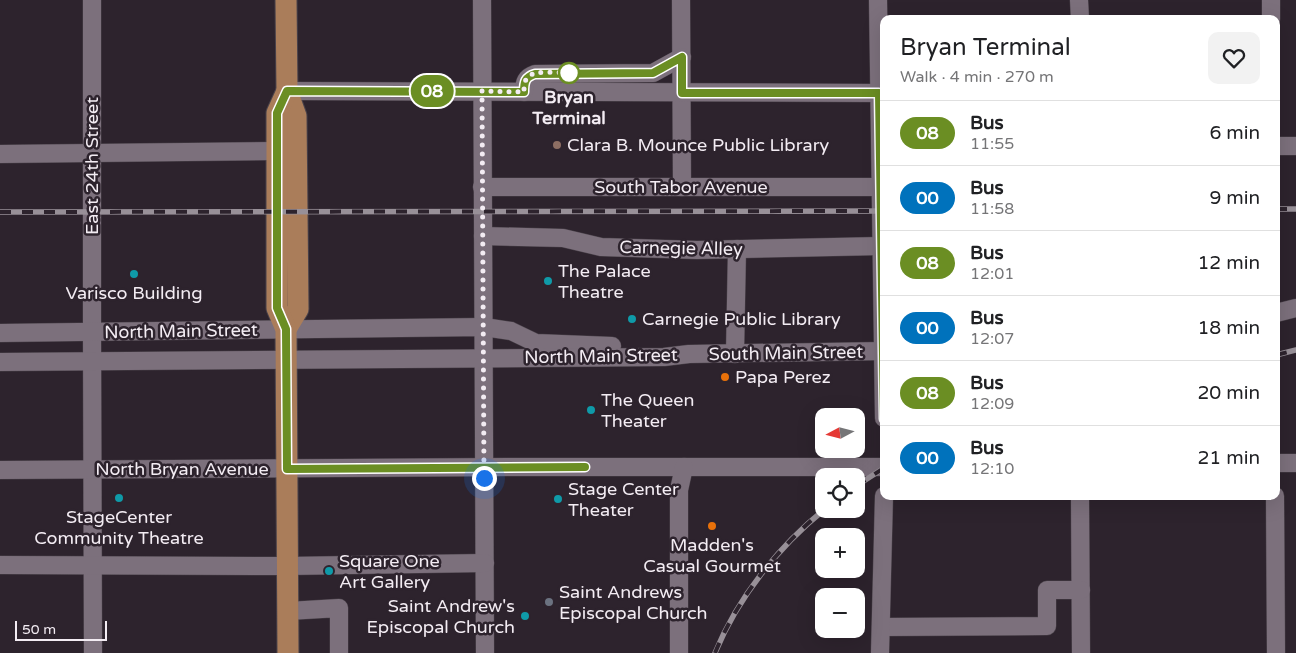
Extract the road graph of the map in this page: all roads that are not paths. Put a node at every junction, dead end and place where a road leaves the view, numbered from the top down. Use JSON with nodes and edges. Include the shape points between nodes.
{"nodes":[{"id":1,"x":92,"y":0,"type":"edge"},
{"id":2,"x":286,"y":0,"type":"edge"},
{"id":3,"x":482,"y":0,"type":"edge"},
{"id":4,"x":681,"y":0,"type":"edge"},
{"id":5,"x":878,"y":0,"type":"edge"},
{"id":6,"x":1079,"y":0,"type":"edge"},
{"id":7,"x":1271,"y":0,"type":"edge"},
{"id":8,"x":1080,"y":15,"type":"edge"},
{"id":9,"x":1271,"y":15,"type":"edge"},
{"id":10,"x":682,"y":57,"type":"junction"},
{"id":11,"x":287,"y":91,"type":"junction"},
{"id":12,"x":482,"y":91,"type":"junction"},
{"id":13,"x":524,"y":92,"type":"junction"},
{"id":14,"x":682,"y":93,"type":"junction"},
{"id":15,"x":879,"y":93,"type":"junction"},
{"id":16,"x":880,"y":118,"type":"edge"},
{"id":17,"x":1280,"y":146,"type":"edge"},
{"id":18,"x":1296,"y":146,"type":"edge"},
{"id":19,"x":276,"y":151,"type":"junction"},
{"id":20,"x":0,"y":154,"type":"edge"},
{"id":21,"x":92,"y":154,"type":"junction"},
{"id":22,"x":482,"y":187,"type":"junction"},
{"id":23,"x":682,"y":187,"type":"junction"},
{"id":24,"x":880,"y":187,"type":"edge"},
{"id":25,"x":483,"y":236,"type":"junction"},
{"id":26,"x":880,"y":246,"type":"edge"},
{"id":27,"x":737,"y":249,"type":"junction"},
{"id":28,"x":1296,"y":308,"type":"edge"},
{"id":29,"x":1280,"y":312,"type":"edge"},
{"id":30,"x":484,"y":327,"type":"junction"},
{"id":31,"x":286,"y":329,"type":"junction"},
{"id":32,"x":92,"y":332,"type":"junction"},
{"id":33,"x":0,"y":333,"type":"edge"},
{"id":34,"x":880,"y":351,"type":"edge"},
{"id":35,"x":689,"y":354,"type":"junction"},
{"id":36,"x":735,"y":354,"type":"junction"},
{"id":37,"x":484,"y":358,"type":"junction"},
{"id":38,"x":286,"y":360,"type":"junction"},
{"id":39,"x":0,"y":362,"type":"edge"},
{"id":40,"x":92,"y":362,"type":"junction"},
{"id":41,"x":1280,"y":463,"type":"edge"},
{"id":42,"x":1296,"y":463,"type":"edge"},
{"id":43,"x":484,"y":467,"type":"junction"},
{"id":44,"x":684,"y":467,"type":"junction"},
{"id":45,"x":880,"y":467,"type":"edge"},
{"id":46,"x":93,"y":469,"type":"junction"},
{"id":47,"x":287,"y":469,"type":"junction"},
{"id":48,"x":0,"y":470,"type":"edge"},
{"id":49,"x":884,"y":500,"type":"edge"},
{"id":50,"x":1080,"y":500,"type":"edge"},
{"id":51,"x":1275,"y":500,"type":"edge"},
{"id":52,"x":485,"y":563,"type":"junction"},
{"id":53,"x":0,"y":565,"type":"edge"},
{"id":54,"x":93,"y":566,"type":"junction"},
{"id":55,"x":287,"y":566,"type":"junction"},
{"id":56,"x":1081,"y":590,"type":"junction"},
{"id":57,"x":288,"y":611,"type":"junction"},
{"id":58,"x":881,"y":627,"type":"junction"},
{"id":59,"x":93,"y":653,"type":"edge"},
{"id":60,"x":288,"y":653,"type":"edge"},
{"id":61,"x":339,"y":653,"type":"edge"},
{"id":62,"x":485,"y":653,"type":"edge"},
{"id":63,"x":679,"y":653,"type":"edge"},
{"id":64,"x":880,"y":653,"type":"edge"},
{"id":65,"x":1081,"y":653,"type":"edge"},
{"id":66,"x":1276,"y":653,"type":"edge"}],
"edges":[{"from":1,"to":21,"type":"street","name":"East 24th Street"},
{"from":2,"to":11,"type":"main road"},
{"from":3,"to":12,"type":"street"},
{"from":4,"to":10,"type":"street"},
{"from":5,"to":15,"type":"street"},
{"from":6,"to":8,"type":"street"},
{"from":7,"to":9,"type":"street"},
{"from":10,"to":13,"type":"street","via":[[653,73],[535,74],[525,80]]},
{"from":10,"to":14,"type":"street"},
{"from":11,"to":12,"type":"street"},
{"from":11,"to":19,"type":"main road","via":[[277,113]]},
{"from":11,"to":31,"type":"main road","via":[[296,116],[298,309]]},
{"from":12,"to":13,"type":"street"},
{"from":12,"to":22,"type":"street"},
{"from":13,"to":14,"type":"street"},
{"from":14,"to":15,"type":"street"},
{"from":14,"to":23,"type":"street"},
{"from":15,"to":16,"type":"street"},
{"from":17,"to":18,"type":"street"},
{"from":19,"to":21,"type":"street"},
{"from":19,"to":31,"type":"main road","via":[[277,308]]},
{"from":20,"to":21,"type":"street"},
{"from":21,"to":32,"type":"street","name":"East 24th Street"},
{"from":22,"to":23,"type":"street","name":"South Tabor Avenue"},
{"from":22,"to":25,"type":"street"},
{"from":23,"to":24,"type":"street","name":"South Tabor Avenue"},
{"from":25,"to":27,"type":"street","name":"Carnegie Alley","via":[[563,238],[601,246]]},
{"from":25,"to":30,"type":"street"},
{"from":26,"to":27,"type":"street","name":"Carnegie Alley"},
{"from":27,"to":36,"type":"street"},
{"from":28,"to":29,"type":"street"},
{"from":30,"to":31,"type":"street","name":"North Main Street"},
{"from":30,"to":35,"type":"street","name":"North Main Street","via":[[511,331],[536,343],[666,348]]},
{"from":30,"to":37,"type":"street"},
{"from":31,"to":32,"type":"street","name":"North Main Street"},
{"from":31,"to":38,"type":"main road"},
{"from":32,"to":33,"type":"street","name":"North Main Street"},
{"from":32,"to":40,"type":"street","name":"East 24th Street"},
{"from":34,"to":36,"type":"street","name":"South Main Street"},
{"from":35,"to":36,"type":"street","name":"South Main Street"},
{"from":35,"to":37,"type":"street","name":"North Main Street","via":[[664,357]]},
{"from":37,"to":38,"type":"street","name":"North Main Street"},
{"from":37,"to":43,"type":"street"},
{"from":38,"to":40,"type":"street","name":"North Main Street"},
{"from":38,"to":47,"type":"main road"},
{"from":39,"to":40,"type":"street","name":"North Main Street"},
{"from":40,"to":46,"type":"street","name":"East 24th Street"},
{"from":41,"to":42,"type":"street"},
{"from":43,"to":44,"type":"street","name":"North Bryan Avenue"},
{"from":43,"to":47,"type":"street","name":"North Bryan Avenue"},
{"from":43,"to":52,"type":"street"},
{"from":44,"to":45,"type":"street","name":"North Bryan Avenue"},
{"from":44,"to":63,"type":"street","via":[[679,490]]},
{"from":46,"to":47,"type":"street","name":"North Bryan Avenue"},
{"from":46,"to":48,"type":"street","name":"North Bryan Avenue"},
{"from":46,"to":54,"type":"street","name":"East 24th Street"},
{"from":47,"to":55,"type":"main road"},
{"from":49,"to":58,"type":"street"},
{"from":50,"to":56,"type":"street"},
{"from":51,"to":66,"type":"street"},
{"from":52,"to":55,"type":"street"},
{"from":52,"to":62,"type":"street"},
{"from":53,"to":54,"type":"street"},
{"from":54,"to":55,"type":"street"},
{"from":54,"to":59,"type":"street","name":"East 24th Street"},
{"from":55,"to":57,"type":"main road"},
{"from":56,"to":58,"type":"street","via":[[1047,590],[1047,626]]},
{"from":56,"to":65,"type":"street"},
{"from":57,"to":60,"type":"main road"},
{"from":57,"to":61,"type":"street","via":[[339,608]]},
{"from":58,"to":64,"type":"street"}]}
